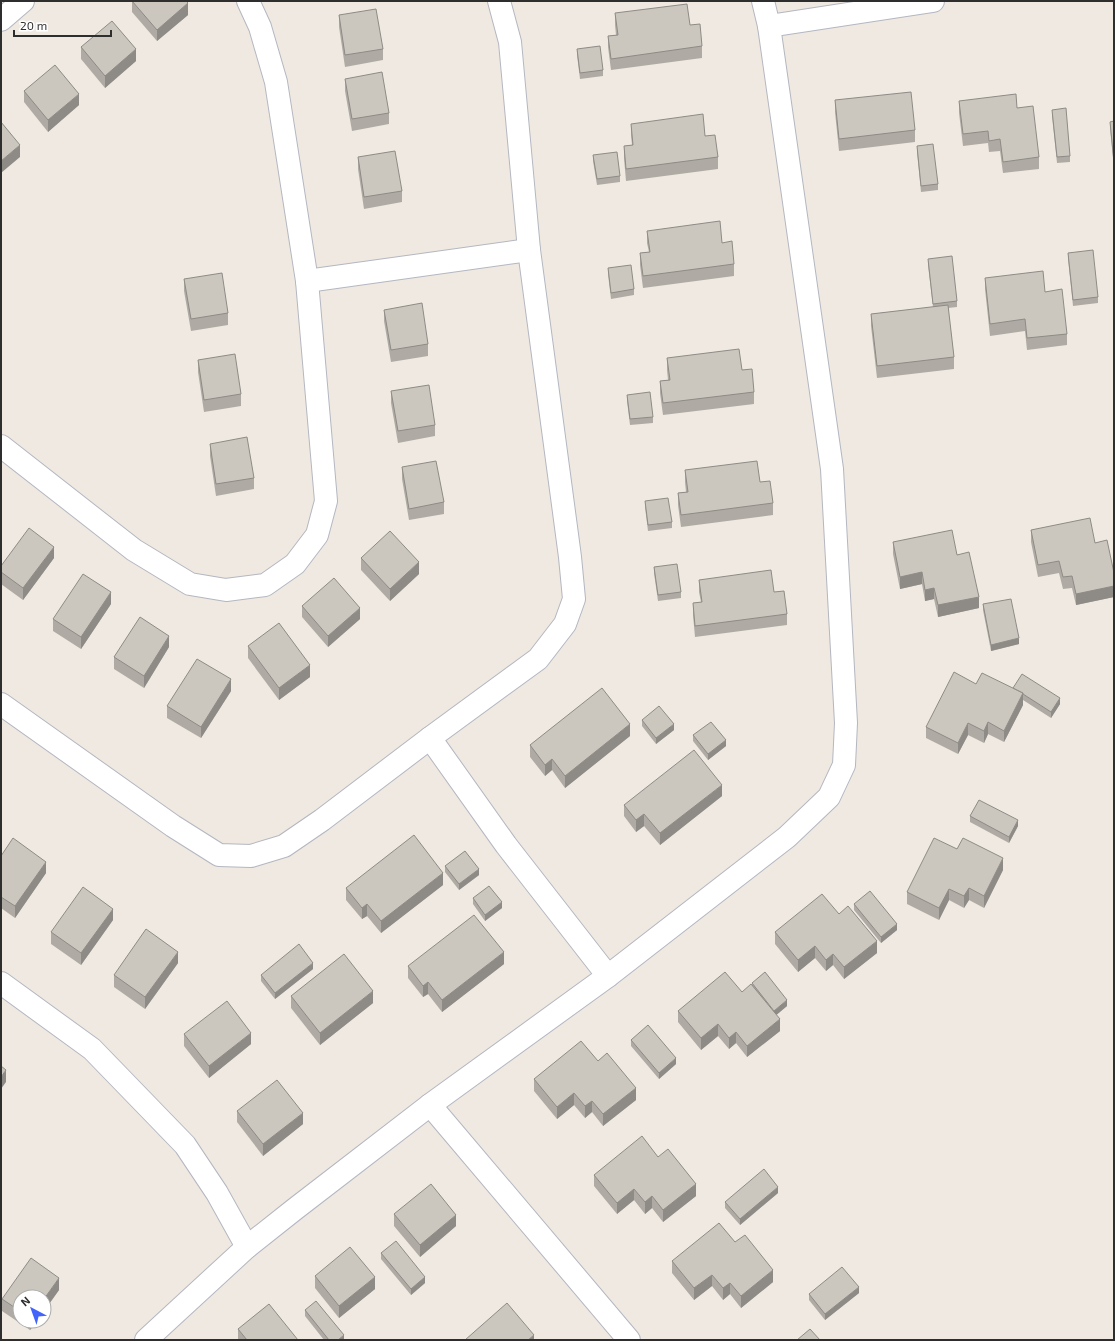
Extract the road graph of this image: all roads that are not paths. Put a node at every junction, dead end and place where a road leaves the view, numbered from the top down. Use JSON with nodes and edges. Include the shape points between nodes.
{"nodes":[{"id":1,"x":23,"y":1,"type":"edge"},
{"id":2,"x":248,"y":1,"type":"edge"},
{"id":3,"x":499,"y":1,"type":"edge"},
{"id":4,"x":763,"y":1,"type":"edge"},
{"id":5,"x":933,"y":1,"type":"edge"},
{"id":6,"x":1,"y":20,"type":"edge"},
{"id":7,"x":769,"y":26,"type":"junction"},
{"id":8,"x":530,"y":250,"type":"junction"},
{"id":9,"x":306,"y":282,"type":"junction"},
{"id":10,"x":1,"y":446,"type":"edge"},
{"id":11,"x":1,"y":704,"type":"edge"},
{"id":12,"x":430,"y":738,"type":"junction"},
{"id":13,"x":608,"y":976,"type":"junction"},
{"id":14,"x":1,"y":983,"type":"edge"},
{"id":15,"x":430,"y":1105,"type":"junction"},
{"id":16,"x":247,"y":1247,"type":"junction"},
{"id":17,"x":146,"y":1340,"type":"edge"},
{"id":18,"x":629,"y":1340,"type":"edge"}],
"edges":[{"from":1,"to":6,"type":"street"},
{"from":2,"to":9,"type":"street","via":[[260,27],[276,82]]},
{"from":3,"to":8,"type":"street","via":[[510,42]]},
{"from":4,"to":7,"type":"street"},
{"from":5,"to":7,"type":"street"},
{"from":7,"to":13,"type":"street","via":[[832,469],[846,723],[844,764],[829,797],[787,838]]},
{"from":8,"to":9,"type":"street"},
{"from":8,"to":12,"type":"street","via":[[574,599],[565,624],[538,659]]},
{"from":9,"to":10,"type":"street","via":[[326,501],[317,535],[295,564],[266,585],[226,590],[190,584],[134,550]]},
{"from":11,"to":12,"type":"street","via":[[218,855],[251,856],[284,846]]},
{"from":12,"to":13,"type":"street","via":[[506,845]]},
{"from":13,"to":15,"type":"street"},
{"from":14,"to":16,"type":"street","via":[[92,1049],[185,1145]]},
{"from":15,"to":16,"type":"street"},
{"from":15,"to":18,"type":"street"},
{"from":16,"to":17,"type":"street"}]}
